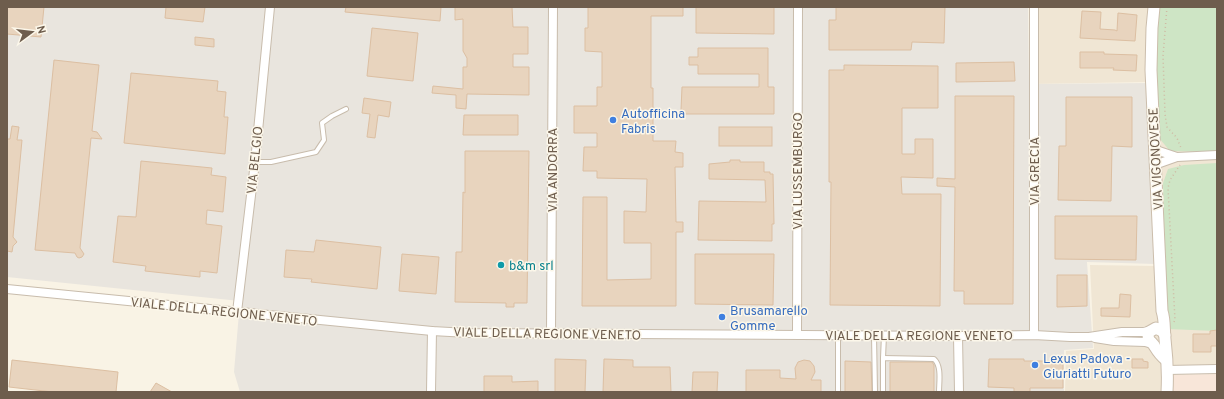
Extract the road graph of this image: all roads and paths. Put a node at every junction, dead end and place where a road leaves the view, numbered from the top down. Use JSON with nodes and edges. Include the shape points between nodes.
{"nodes":[{"id":1,"x":270,"y":7,"type":"edge"},
{"id":2,"x":552,"y":7,"type":"edge"},
{"id":3,"x":798,"y":7,"type":"edge"},
{"id":4,"x":1034,"y":7,"type":"edge"},
{"id":5,"x":1154,"y":7,"type":"edge"},
{"id":6,"x":1166,"y":7,"type":"edge"},
{"id":7,"x":346,"y":109,"type":"dead end"},
{"id":8,"x":1181,"y":149,"type":"dead end"},
{"id":9,"x":1154,"y":151,"type":"junction"},
{"id":10,"x":1217,"y":155,"type":"edge"},
{"id":11,"x":1179,"y":160,"type":"junction"},
{"id":12,"x":255,"y":162,"type":"junction"},
{"id":13,"x":1155,"y":163,"type":"junction"},
{"id":14,"x":7,"y":289,"type":"edge"},
{"id":15,"x":237,"y":312,"type":"junction"},
{"id":16,"x":1171,"y":325,"type":"dead end"},
{"id":17,"x":432,"y":331,"type":"junction"},
{"id":18,"x":551,"y":333,"type":"junction"},
{"id":19,"x":1159,"y":333,"type":"junction"},
{"id":20,"x":797,"y":334,"type":"junction"},
{"id":21,"x":838,"y":335,"type":"junction"},
{"id":22,"x":874,"y":335,"type":"junction"},
{"id":23,"x":884,"y":335,"type":"junction"},
{"id":24,"x":1034,"y":335,"type":"junction"},
{"id":25,"x":958,"y":336,"type":"junction"},
{"id":26,"x":1089,"y":336,"type":"junction"},
{"id":27,"x":1153,"y":344,"type":"junction"},
{"id":28,"x":883,"y":358,"type":"junction"},
{"id":29,"x":1167,"y":365,"type":"junction"},
{"id":30,"x":1217,"y":369,"type":"edge"},
{"id":31,"x":431,"y":392,"type":"edge"},
{"id":32,"x":838,"y":392,"type":"edge"},
{"id":33,"x":875,"y":392,"type":"edge"},
{"id":34,"x":883,"y":392,"type":"edge"},
{"id":35,"x":939,"y":392,"type":"edge"},
{"id":36,"x":959,"y":392,"type":"edge"},
{"id":37,"x":1167,"y":392,"type":"edge"}],
"edges":[{"from":1,"to":12,"type":"street","name":"VIA BELGIO"},
{"from":2,"to":18,"type":"street","name":"VIA ANDORRA"},
{"from":3,"to":20,"type":"street","name":"VIA LUSSEMBURGO"},
{"from":4,"to":24,"type":"street","name":"VIA GRECIA"},
{"from":5,"to":9,"type":"main road","name":"VIA VIGONOVESE","via":[[1151,49]]},
{"from":6,"to":8,"type":"path","via":[[1163,56],[1165,114],[1167,127],[1177,138]]},
{"from":7,"to":12,"type":"lane","via":[[322,123],[324,140],[316,152],[271,162]]},
{"from":9,"to":11,"type":"street","via":[[1160,151]]},
{"from":9,"to":13,"type":"main road","name":"VIA VIGONOVESE"},
{"from":10,"to":11,"type":"street"},
{"from":11,"to":13,"type":"street"},
{"from":11,"to":16,"type":"path","via":[[1168,188],[1175,320]]},
{"from":12,"to":15,"type":"street","name":"VIA BELGIO"},
{"from":13,"to":19,"type":"main road","name":"VIA VIGONOVESE","via":[[1164,318]]},
{"from":14,"to":15,"type":"street","name":"VIALE DELLA REGIONE VENETO"},
{"from":15,"to":17,"type":"street","name":"VIALE DELLA REGIONE VENETO"},
{"from":17,"to":18,"type":"street","name":"VIALE DELLA REGIONE VENETO"},
{"from":17,"to":31,"type":"street"},
{"from":18,"to":20,"type":"street","name":"VIALE DELLA REGIONE VENETO"},
{"from":19,"to":26,"type":"street","name":"VIALE DELLA REGIONE VENETO","via":[[1122,332]]},
{"from":19,"to":27,"type":"main road","via":[[1161,344]]},
{"from":19,"to":27,"type":"main road","name":"VIA VIGONOVESE","via":[[1148,335]]},
{"from":19,"to":29,"type":"main road","name":"VIA VIGONOVESE","via":[[1167,352]]},
{"from":20,"to":21,"type":"street","name":"VIALE DELLA REGIONE VENETO"},
{"from":21,"to":22,"type":"street","name":"VIALE DELLA REGIONE VENETO"},
{"from":21,"to":32,"type":"lane"},
{"from":22,"to":23,"type":"street","name":"VIALE DELLA REGIONE VENETO"},
{"from":22,"to":33,"type":"lane"},
{"from":23,"to":25,"type":"street","name":"VIALE DELLA REGIONE VENETO"},
{"from":23,"to":28,"type":"lane"},
{"from":24,"to":25,"type":"street","name":"VIALE DELLA REGIONE VENETO"},
{"from":24,"to":26,"type":"street","name":"VIALE DELLA REGIONE VENETO"},
{"from":25,"to":36,"type":"street"},
{"from":26,"to":27,"type":"street","name":"VIALE DELLA REGIONE VENETO"},
{"from":27,"to":29,"type":"main road"},
{"from":28,"to":34,"type":"lane"},
{"from":28,"to":35,"type":"lane","via":[[934,359],[939,367]]},
{"from":29,"to":30,"type":"street"},
{"from":29,"to":37,"type":"main road","name":"VIA VIGONOVESE"}]}
